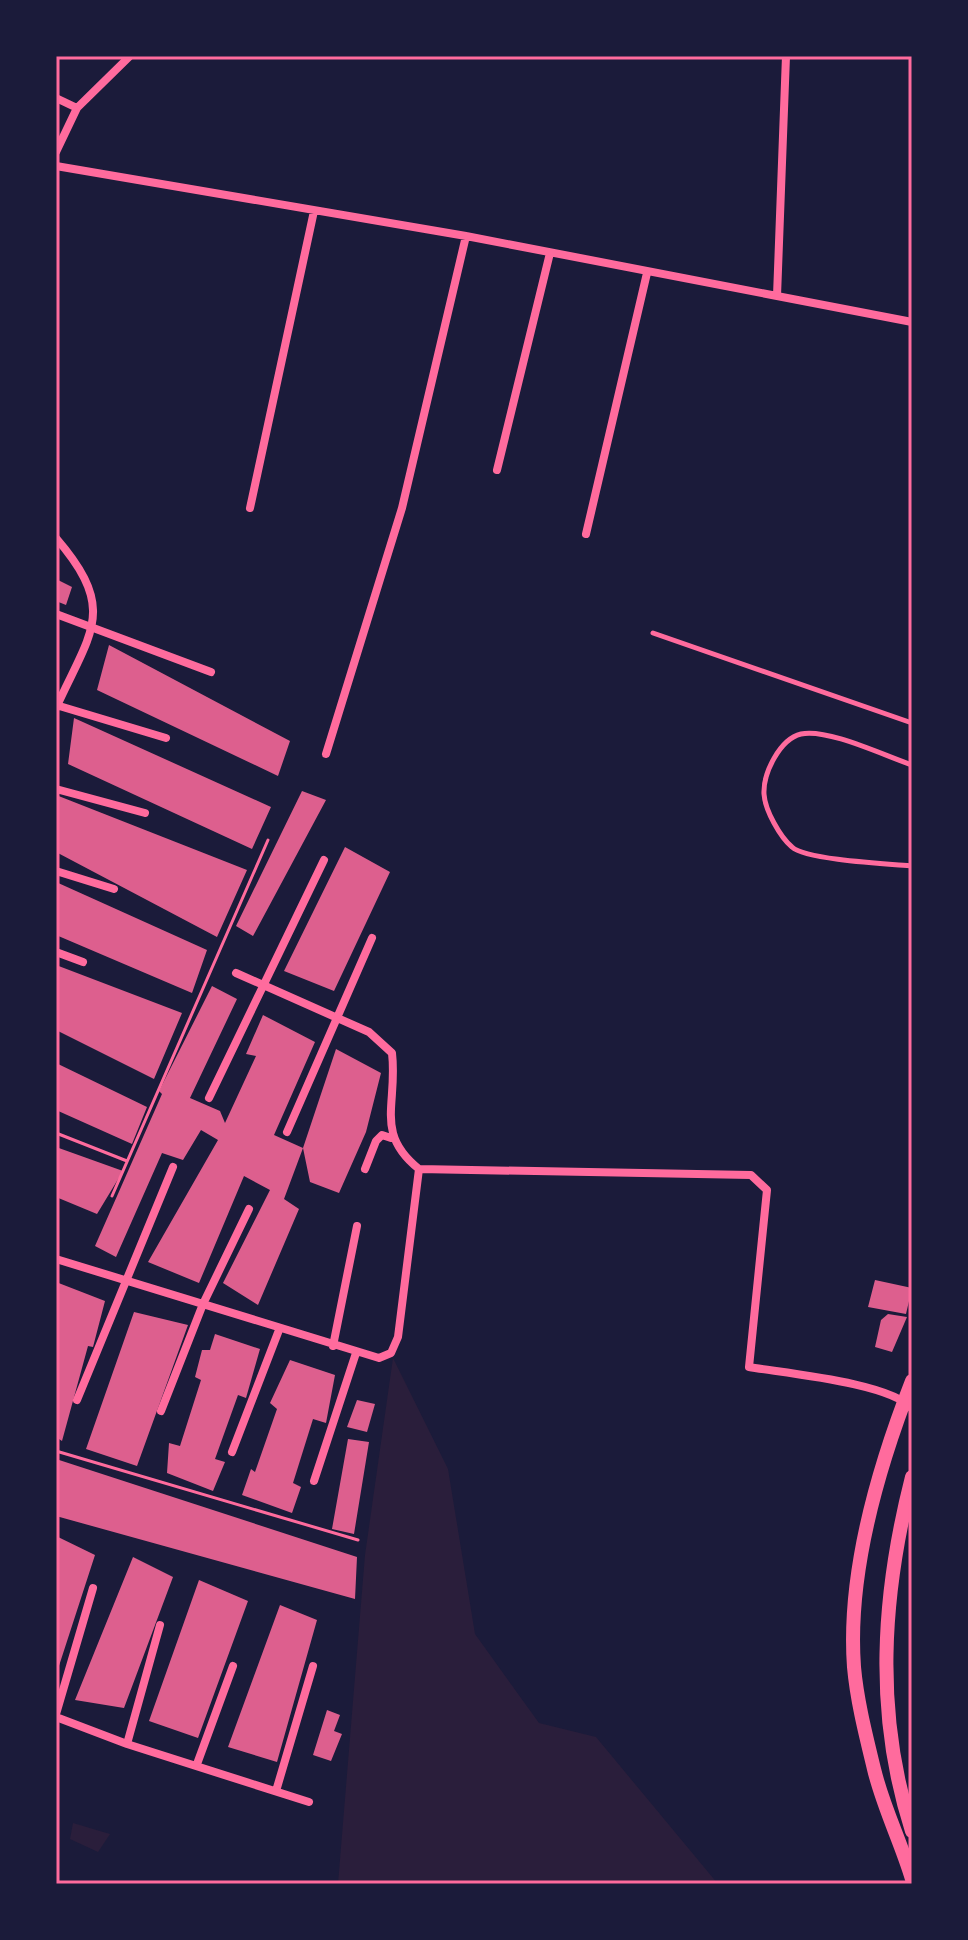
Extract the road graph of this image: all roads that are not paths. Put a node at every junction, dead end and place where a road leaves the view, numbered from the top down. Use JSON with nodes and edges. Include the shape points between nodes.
{"nodes":[{"id":1,"x":130,"y":56,"type":"edge"},
{"id":2,"x":786,"y":56,"type":"edge"},
{"id":3,"x":56,"y":98,"type":"edge"},
{"id":4,"x":77,"y":108,"type":"junction"},
{"id":5,"x":56,"y":152,"type":"edge"},
{"id":6,"x":56,"y":166,"type":"edge"},
{"id":7,"x":314,"y":211,"type":"junction"},
{"id":8,"x":466,"y":236,"type":"junction"},
{"id":9,"x":550,"y":253,"type":"junction"},
{"id":10,"x":647,"y":273,"type":"junction"},
{"id":11,"x":777,"y":296,"type":"junction"},
{"id":12,"x":912,"y":322,"type":"edge"},
{"id":13,"x":497,"y":470,"type":"dead end"},
{"id":14,"x":250,"y":508,"type":"dead end"},
{"id":15,"x":586,"y":534,"type":"dead end"},
{"id":16,"x":56,"y":538,"type":"edge"},
{"id":17,"x":56,"y":614,"type":"edge"},
{"id":18,"x":91,"y":629,"type":"junction"},
{"id":19,"x":653,"y":633,"type":"dead end"},
{"id":20,"x":211,"y":672,"type":"dead end"},
{"id":21,"x":56,"y":706,"type":"edge"},
{"id":22,"x":912,"y":723,"type":"edge"},
{"id":23,"x":166,"y":738,"type":"dead end"},
{"id":24,"x":326,"y":754,"type":"dead end"},
{"id":25,"x":912,"y":765,"type":"edge"},
{"id":26,"x":56,"y":789,"type":"edge"},
{"id":27,"x":145,"y":813,"type":"dead end"},
{"id":28,"x":324,"y":860,"type":"dead end"},
{"id":29,"x":912,"y":866,"type":"edge"},
{"id":30,"x":56,"y":871,"type":"edge"},
{"id":31,"x":114,"y":889,"type":"dead end"},
{"id":32,"x":372,"y":938,"type":"dead end"},
{"id":33,"x":56,"y":952,"type":"edge"},
{"id":34,"x":83,"y":962,"type":"dead end"},
{"id":35,"x":236,"y":973,"type":"dead end"},
{"id":36,"x":261,"y":986,"type":"junction"},
{"id":37,"x":335,"y":1019,"type":"junction"},
{"id":38,"x":209,"y":1098,"type":"dead end"},
{"id":39,"x":287,"y":1132,"type":"dead end"},
{"id":40,"x":391,"y":1138,"type":"junction"},
{"id":41,"x":173,"y":1167,"type":"dead end"},
{"id":42,"x":365,"y":1169,"type":"dead end"},
{"id":43,"x":419,"y":1169,"type":"junction"},
{"id":44,"x":249,"y":1209,"type":"dead end"},
{"id":45,"x":357,"y":1226,"type":"dead end"},
{"id":46,"x":56,"y":1259,"type":"edge"},
{"id":47,"x":127,"y":1279,"type":"junction"},
{"id":48,"x":203,"y":1304,"type":"junction"},
{"id":49,"x":279,"y":1330,"type":"junction"},
{"id":50,"x":333,"y":1346,"type":"junction"},
{"id":51,"x":356,"y":1353,"type":"junction"},
{"id":52,"x":912,"y":1381,"type":"edge"},
{"id":53,"x":77,"y":1400,"type":"dead end"},
{"id":54,"x":908,"y":1404,"type":"edge"},
{"id":55,"x":161,"y":1411,"type":"dead end"},
{"id":56,"x":232,"y":1452,"type":"dead end"},
{"id":57,"x":912,"y":1477,"type":"edge"},
{"id":58,"x":314,"y":1481,"type":"dead end"},
{"id":59,"x":93,"y":1588,"type":"dead end"},
{"id":60,"x":160,"y":1625,"type":"dead end"},
{"id":61,"x":233,"y":1666,"type":"dead end"},
{"id":62,"x":313,"y":1666,"type":"dead end"},
{"id":63,"x":56,"y":1716,"type":"edge"},
{"id":64,"x":127,"y":1744,"type":"junction"},
{"id":65,"x":197,"y":1764,"type":"junction"},
{"id":66,"x":276,"y":1791,"type":"junction"},
{"id":67,"x":309,"y":1802,"type":"dead end"},
{"id":68,"x":912,"y":1831,"type":"edge"},
{"id":69,"x":912,"y":1879,"type":"edge"}],
"edges":[{"from":1,"to":4,"type":"street"},
{"from":2,"to":11,"type":"street"},
{"from":3,"to":4,"type":"street"},
{"from":4,"to":5,"type":"street"},
{"from":6,"to":7,"type":"street"},
{"from":7,"to":8,"type":"street"},
{"from":7,"to":14,"type":"street"},
{"from":8,"to":9,"type":"street"},
{"from":8,"to":24,"type":"street","via":[[402,508]]},
{"from":9,"to":10,"type":"street"},
{"from":9,"to":13,"type":"street"},
{"from":10,"to":11,"type":"street"},
{"from":10,"to":15,"type":"street"},
{"from":11,"to":12,"type":"street"},
{"from":16,"to":18,"type":"street","via":[[83,570],[96,618]]},
{"from":17,"to":18,"type":"street"},
{"from":18,"to":20,"type":"street"},
{"from":18,"to":21,"type":"street"},
{"from":19,"to":22,"type":"lane"},
{"from":21,"to":23,"type":"street"},
{"from":25,"to":29,"type":"lane","via":[[820,734],[799,735],[782,745],[764,794],[771,817],[792,848],[809,856]]},
{"from":26,"to":27,"type":"street"},
{"from":28,"to":36,"type":"street"},
{"from":30,"to":31,"type":"street"},
{"from":32,"to":37,"type":"street"},
{"from":33,"to":34,"type":"street"},
{"from":35,"to":36,"type":"street"},
{"from":36,"to":37,"type":"street"},
{"from":36,"to":38,"type":"street"},
{"from":37,"to":39,"type":"street"},
{"from":37,"to":40,"type":"street","via":[[369,1032],[392,1053]]},
{"from":40,"to":42,"type":"street","via":[[382,1135],[376,1141]]},
{"from":40,"to":43,"type":"street"},
{"from":41,"to":47,"type":"street"},
{"from":43,"to":51,"type":"street","via":[[398,1337],[391,1353],[379,1358]]},
{"from":43,"to":54,"type":"street","via":[[751,1175],[767,1190],[749,1367],[856,1385]]},
{"from":44,"to":48,"type":"street"},
{"from":45,"to":50,"type":"street"},
{"from":46,"to":47,"type":"street"},
{"from":47,"to":48,"type":"street"},
{"from":47,"to":53,"type":"street"},
{"from":48,"to":49,"type":"street"},
{"from":48,"to":55,"type":"street"},
{"from":49,"to":50,"type":"street"},
{"from":49,"to":56,"type":"street"},
{"from":50,"to":51,"type":"street"},
{"from":51,"to":58,"type":"street"},
{"from":52,"to":54,"type":"main road"},
{"from":54,"to":69,"type":"main road","via":[[863,1549],[854,1654],[874,1771]]},
{"from":57,"to":68,"type":"main road","via":[[894,1548],[885,1659],[896,1775]]},
{"from":59,"to":63,"type":"street"},
{"from":60,"to":64,"type":"street"},
{"from":61,"to":65,"type":"street"},
{"from":62,"to":66,"type":"street"},
{"from":63,"to":64,"type":"street"},
{"from":64,"to":65,"type":"street"},
{"from":65,"to":66,"type":"street"},
{"from":66,"to":67,"type":"street"}]}
